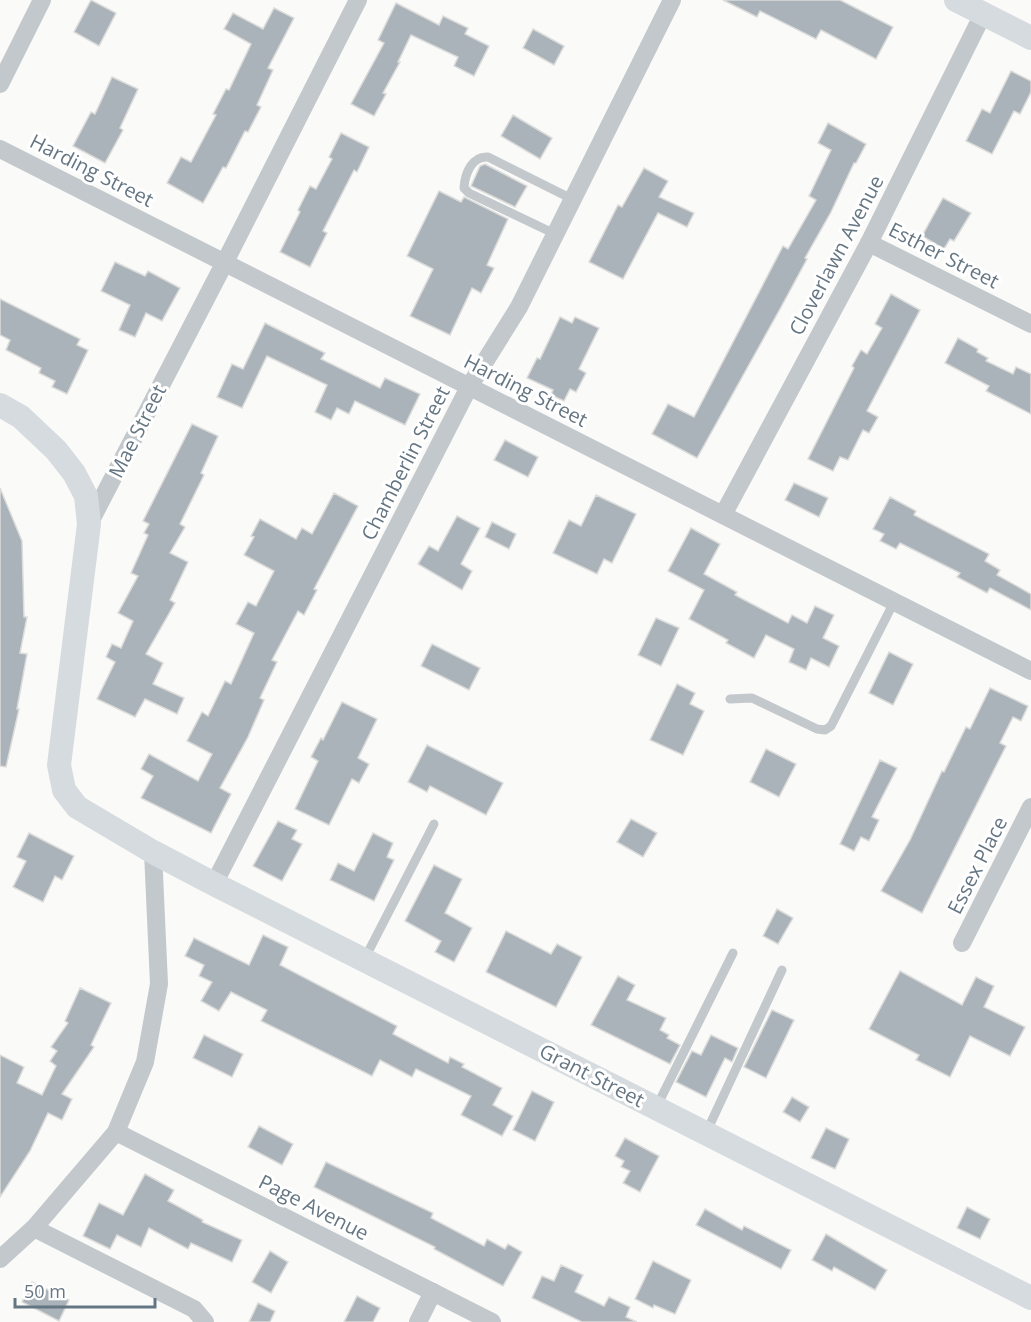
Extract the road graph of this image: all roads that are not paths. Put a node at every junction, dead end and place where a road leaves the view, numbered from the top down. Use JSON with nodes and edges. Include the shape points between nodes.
{"nodes":[{"id":1,"x":42,"y":0,"type":"edge"},
{"id":2,"x":358,"y":0,"type":"edge"},
{"id":3,"x":672,"y":0,"type":"edge"},
{"id":4,"x":957,"y":0,"type":"edge"},
{"id":5,"x":983,"y":14,"type":"junction"},
{"id":6,"x":1031,"y":38,"type":"edge"},
{"id":7,"x":0,"y":84,"type":"edge"},
{"id":8,"x":0,"y":149,"type":"edge"},
{"id":9,"x":572,"y":199,"type":"junction"},
{"id":10,"x":555,"y":234,"type":"junction"},
{"id":11,"x":869,"y":243,"type":"junction"},
{"id":12,"x":225,"y":262,"type":"junction"},
{"id":13,"x":1031,"y":324,"type":"edge"},
{"id":14,"x":469,"y":387,"type":"junction"},
{"id":15,"x":0,"y":405,"type":"edge"},
{"id":16,"x":723,"y":515,"type":"junction"},
{"id":17,"x":89,"y":524,"type":"junction"},
{"id":18,"x":894,"y":602,"type":"junction"},
{"id":19,"x":1031,"y":671,"type":"edge"},
{"id":20,"x":730,"y":699,"type":"dead end"},
{"id":21,"x":1028,"y":818,"type":"edge"},
{"id":22,"x":434,"y":824,"type":"dead end"},
{"id":23,"x":153,"y":852,"type":"junction"},
{"id":24,"x":214,"y":884,"type":"junction"},
{"id":25,"x":962,"y":943,"type":"dead end"},
{"id":26,"x":733,"y":953,"type":"dead end"},
{"id":27,"x":364,"y":960,"type":"junction"},
{"id":28,"x":782,"y":970,"type":"dead end"},
{"id":29,"x":656,"y":1108,"type":"junction"},
{"id":30,"x":116,"y":1132,"type":"junction"},
{"id":31,"x":706,"y":1133,"type":"junction"},
{"id":32,"x":34,"y":1228,"type":"junction"},
{"id":33,"x":0,"y":1259,"type":"edge"},
{"id":34,"x":433,"y":1292,"type":"junction"},
{"id":35,"x":1031,"y":1298,"type":"edge"},
{"id":36,"x":200,"y":1316,"type":"edge"},
{"id":37,"x":418,"y":1322,"type":"edge"},
{"id":38,"x":492,"y":1322,"type":"edge"}],
"edges":[{"from":1,"to":7,"type":"street"},
{"from":2,"to":12,"type":"street","name":"Mae Street"},
{"from":3,"to":9,"type":"street","name":"Chamberlin Street"},
{"from":4,"to":5,"type":"street"},
{"from":5,"to":6,"type":"street"},
{"from":5,"to":11,"type":"street","name":"Cloverlawn Avenue"},
{"from":8,"to":12,"type":"street","name":"Harding Street"},
{"from":9,"to":10,"type":"street","name":"Chamberlin Street"},
{"from":9,"to":10,"type":"lane","via":[[489,157],[475,161],[465,178],[464,188],[469,193]]},
{"from":10,"to":14,"type":"street","name":"Chamberlin Street","via":[[519,306]]},
{"from":11,"to":13,"type":"street","name":"Esther Street"},
{"from":11,"to":16,"type":"street","name":"Cloverlawn Avenue"},
{"from":12,"to":14,"type":"street","name":"Harding Street"},
{"from":12,"to":17,"type":"street","name":"Mae Street"},
{"from":14,"to":16,"type":"street","name":"Harding Street"},
{"from":14,"to":24,"type":"street","name":"Chamberlin Street"},
{"from":15,"to":17,"type":"street","via":[[21,417],[74,473],[86,496]]},
{"from":16,"to":18,"type":"street","name":"Harding Street"},
{"from":17,"to":23,"type":"street","name":"Mae Street","via":[[59,765],[64,790],[77,807]]},
{"from":18,"to":19,"type":"street","name":"Harding Street"},
{"from":18,"to":20,"type":"lane","via":[[831,726],[817,729],[753,698]]},
{"from":21,"to":25,"type":"street","name":"Essex Place"},
{"from":22,"to":27,"type":"lane"},
{"from":23,"to":24,"type":"street","name":"Grant Street"},
{"from":23,"to":30,"type":"street","via":[[159,984],[145,1062]]},
{"from":24,"to":27,"type":"street","name":"Grant Street"},
{"from":26,"to":29,"type":"lane"},
{"from":27,"to":29,"type":"street","name":"Grant Street"},
{"from":28,"to":31,"type":"lane"},
{"from":29,"to":31,"type":"street","name":"Grant Street"},
{"from":30,"to":32,"type":"street"},
{"from":30,"to":34,"type":"street","name":"Page Avenue"},
{"from":31,"to":35,"type":"street","name":"Grant Street"},
{"from":32,"to":33,"type":"street"},
{"from":32,"to":36,"type":"street"},
{"from":34,"to":37,"type":"street"},
{"from":34,"to":38,"type":"street","name":"Page Avenue"}]}
